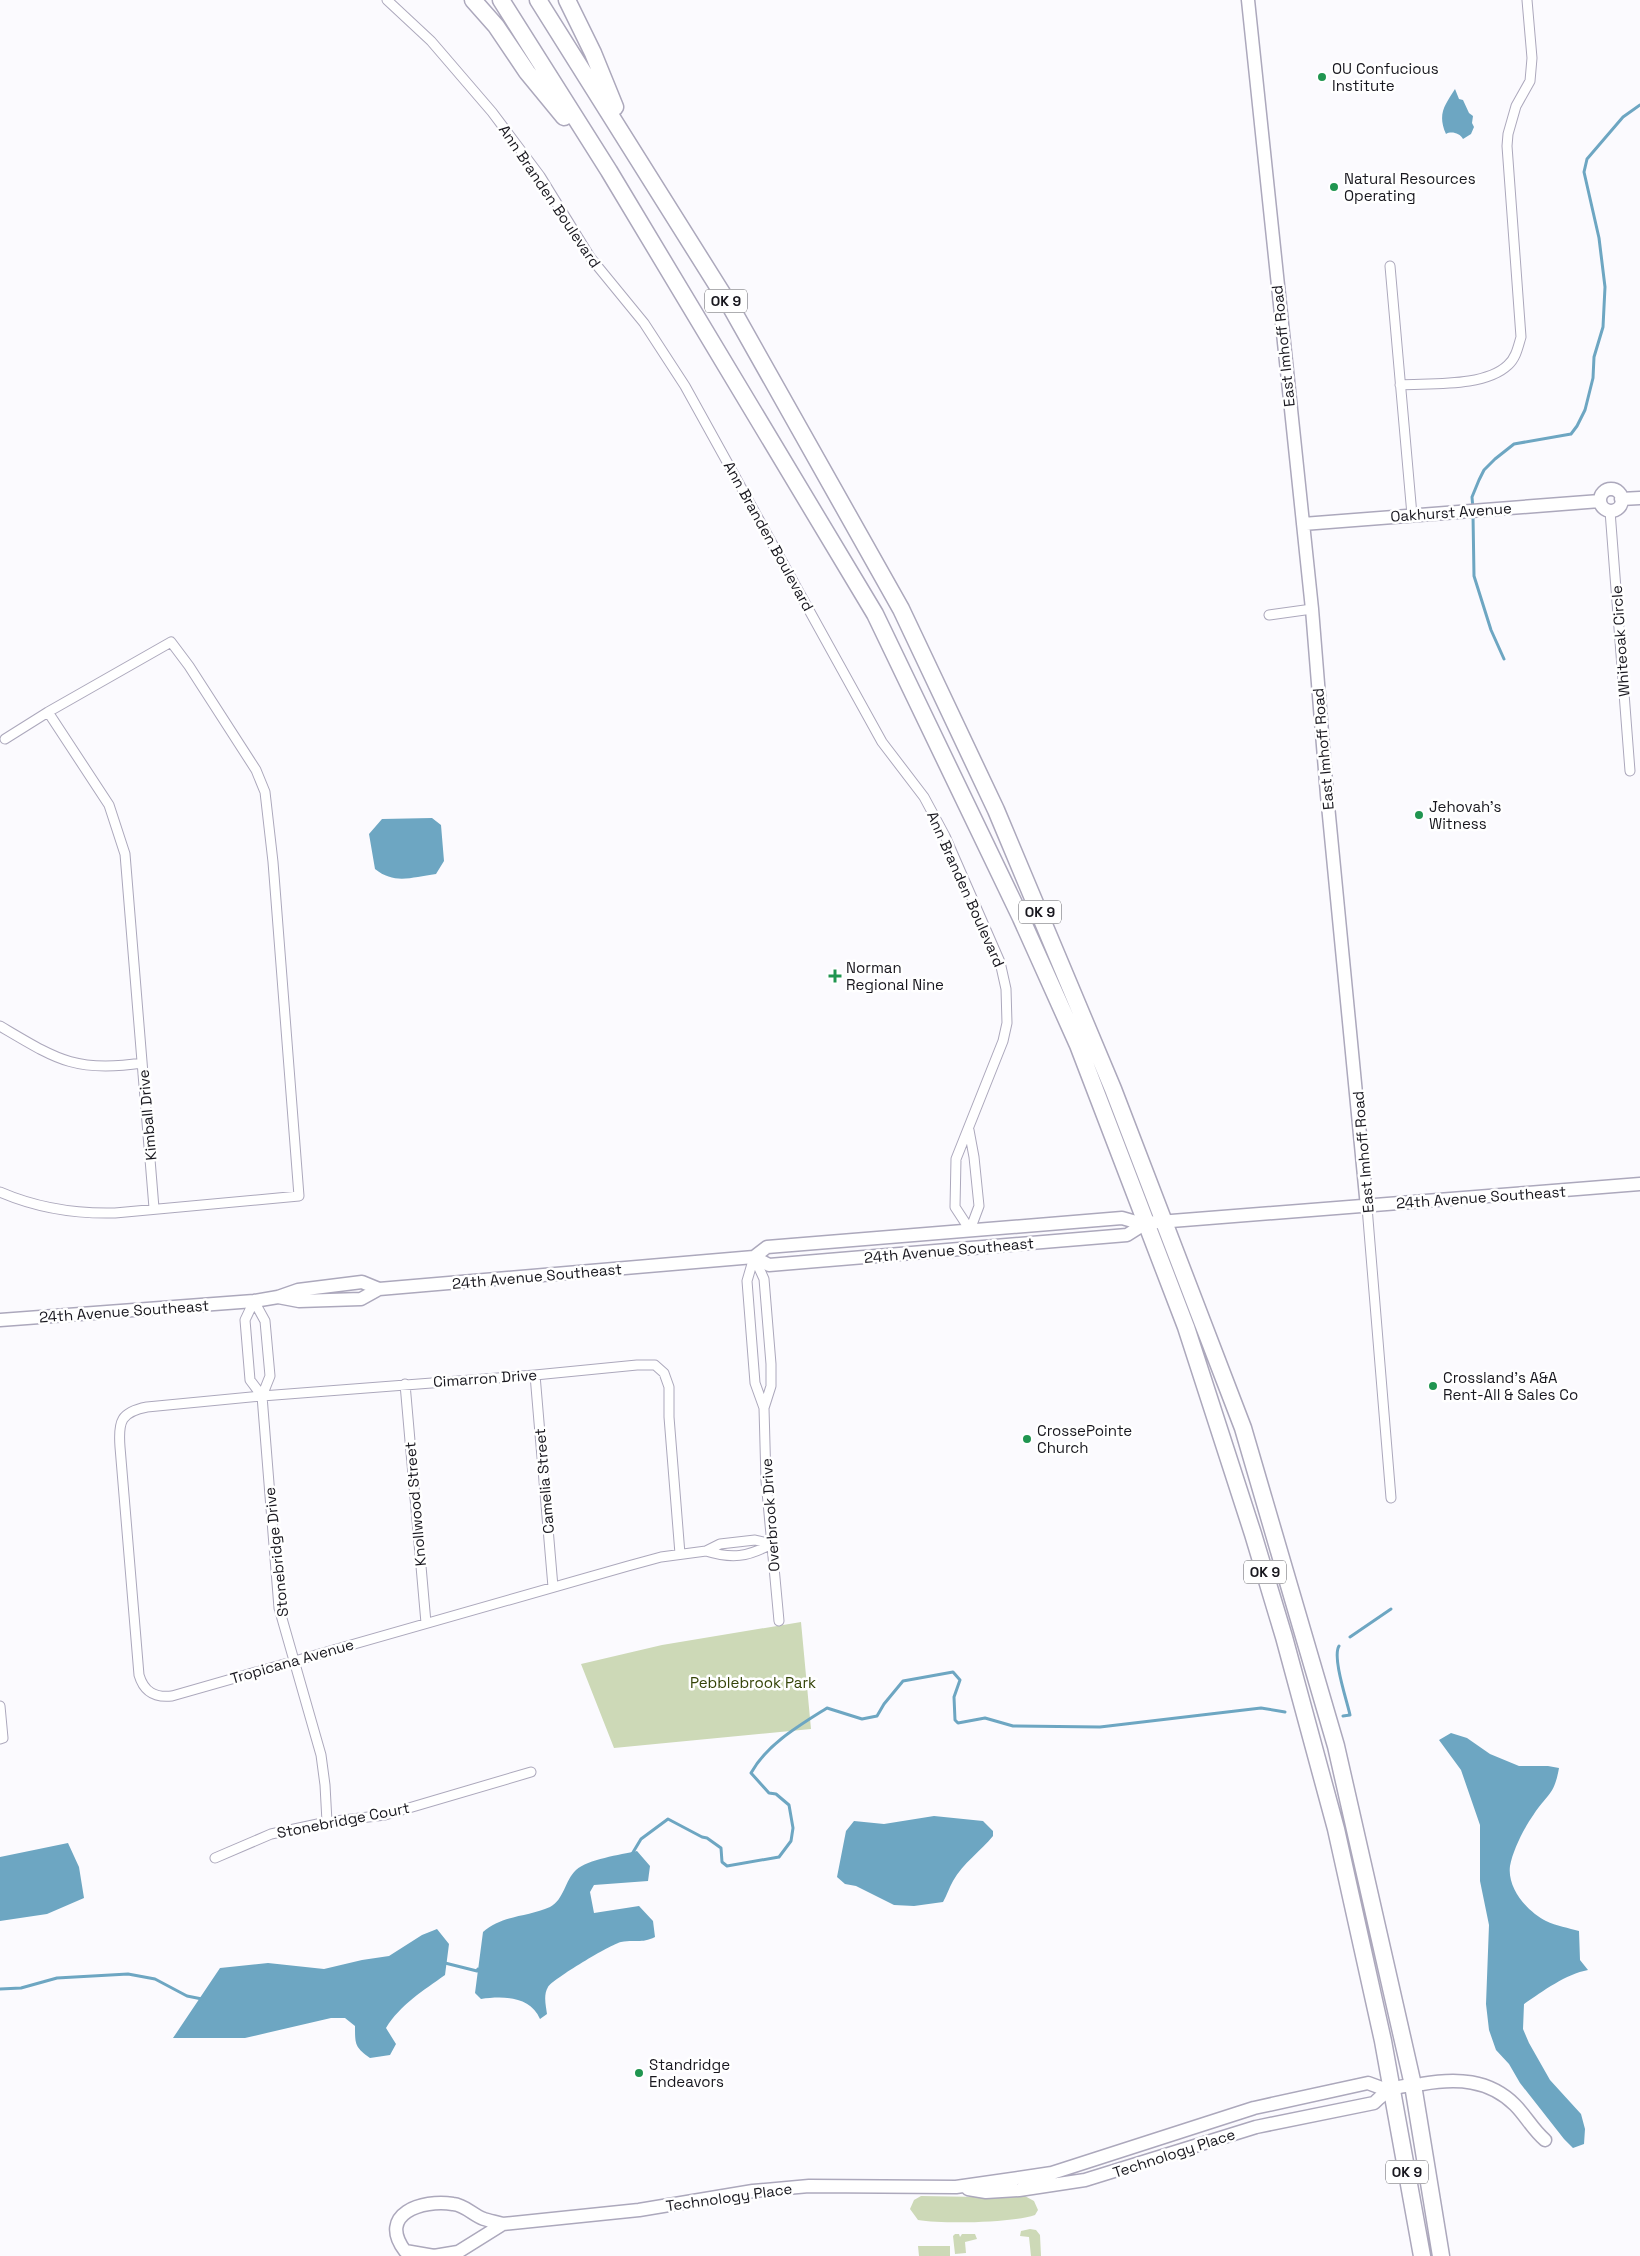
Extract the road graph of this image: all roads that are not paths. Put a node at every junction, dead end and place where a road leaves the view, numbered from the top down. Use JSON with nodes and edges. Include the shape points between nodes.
{"nodes":[{"id":1,"x":387,"y":0,"type":"edge"},
{"id":2,"x":474,"y":0,"type":"edge"},
{"id":3,"x":500,"y":0,"type":"edge"},
{"id":4,"x":538,"y":0,"type":"edge"},
{"id":5,"x":567,"y":0,"type":"edge"},
{"id":6,"x":1248,"y":0,"type":"edge"},
{"id":7,"x":1527,"y":0,"type":"edge"},
{"id":8,"x":633,"y":151,"type":"junction"},
{"id":9,"x":609,"y":171,"type":"junction"},
{"id":10,"x":1390,"y":266,"type":"dead end"},
{"id":11,"x":1400,"y":385,"type":"junction"},
{"id":12,"x":1640,"y":498,"type":"edge"},
{"id":13,"x":1621,"y":499,"type":"junction"},
{"id":14,"x":1600,"y":501,"type":"junction"},
{"id":15,"x":1610,"y":511,"type":"junction"},
{"id":16,"x":1412,"y":515,"type":"junction"},
{"id":17,"x":1303,"y":524,"type":"junction"},
{"id":18,"x":1312,"y":609,"type":"junction"},
{"id":19,"x":1269,"y":615,"type":"dead end"},
{"id":20,"x":48,"y":712,"type":"junction"},
{"id":21,"x":5,"y":739,"type":"dead end"},
{"id":22,"x":1630,"y":771,"type":"dead end"},
{"id":23,"x":0,"y":1026,"type":"edge"},
{"id":24,"x":142,"y":1063,"type":"junction"},
{"id":25,"x":969,"y":1130,"type":"junction"},
{"id":26,"x":1640,"y":1184,"type":"edge"},
{"id":27,"x":0,"y":1192,"type":"edge"},
{"id":28,"x":1367,"y":1207,"type":"junction"},
{"id":29,"x":154,"y":1208,"type":"junction"},
{"id":30,"x":1165,"y":1221,"type":"junction"},
{"id":31,"x":1145,"y":1223,"type":"junction"},
{"id":32,"x":970,"y":1230,"type":"junction"},
{"id":33,"x":754,"y":1258,"type":"junction"},
{"id":34,"x":254,"y":1301,"type":"junction"},
{"id":35,"x":0,"y":1320,"type":"edge"},
{"id":36,"x":535,"y":1375,"type":"junction"},
{"id":37,"x":405,"y":1384,"type":"junction"},
{"id":38,"x":262,"y":1396,"type":"junction"},
{"id":39,"x":764,"y":1408,"type":"junction"},
{"id":40,"x":124,"y":1417,"type":"joint"},
{"id":41,"x":1391,"y":1498,"type":"dead end"},
{"id":42,"x":772,"y":1544,"type":"junction"},
{"id":43,"x":706,"y":1551,"type":"junction"},
{"id":44,"x":680,"y":1554,"type":"junction"},
{"id":45,"x":553,"y":1587,"type":"junction"},
{"id":46,"x":779,"y":1621,"type":"dead end"},
{"id":47,"x":426,"y":1623,"type":"junction"},
{"id":48,"x":293,"y":1660,"type":"junction"},
{"id":49,"x":0,"y":1706,"type":"edge"},
{"id":50,"x":0,"y":1739,"type":"edge"},
{"id":51,"x":531,"y":1772,"type":"dead end"},
{"id":52,"x":327,"y":1822,"type":"junction"},
{"id":53,"x":214,"y":1858,"type":"dead end"},
{"id":54,"x":1413,"y":2085,"type":"junction"},
{"id":55,"x":1389,"y":2089,"type":"junction"},
{"id":56,"x":1545,"y":2140,"type":"dead end"},
{"id":57,"x":956,"y":2187,"type":"junction"},
{"id":58,"x":503,"y":2224,"type":"junction"},
{"id":59,"x":1422,"y":2256,"type":"edge"},
{"id":60,"x":1441,"y":2256,"type":"edge"}],
"edges":[{"from":1,"to":25,"type":"street","name":"Ann Branden Boulevard","via":[[431,41],[492,112],[540,176],[590,256],[662,348],[785,563],[882,742],[924,797],[945,836],[1000,962],[1006,989],[1007,1023],[1003,1041]]},
{"from":2,"to":9,"type":"highway","via":[[527,72]]},
{"from":3,"to":9,"type":"highway","number":"OK 9"},
{"from":4,"to":8,"type":"highway","number":"OK 9"},
{"from":5,"to":8,"type":"highway","via":[[593,53]]},
{"from":6,"to":17,"type":"street","name":"East Imhoff Road"},
{"from":7,"to":11,"type":"street","via":[[1532,58],[1530,81],[1516,106],[1507,146],[1521,337],[1517,352],[1510,364],[1484,379]]},
{"from":8,"to":30,"type":"highway","number":"OK 9","via":[[754,346],[901,609],[996,810]]},
{"from":9,"to":31,"type":"highway","number":"OK 9","via":[[875,614],[1022,918],[1074,1036]]},
{"from":10,"to":11,"type":"street"},
{"from":11,"to":16,"type":"street"},
{"from":12,"to":13,"type":"street"},
{"from":13,"to":14,"type":"street","via":[[1618,492],[1610,489],[1603,492]]},
{"from":13,"to":15,"type":"street","via":[[1618,508]]},
{"from":14,"to":15,"type":"street","via":[[1603,508]]},
{"from":14,"to":16,"type":"street","name":"Oakhurst Avenue"},
{"from":15,"to":22,"type":"street","name":"Whiteoak Circle"},
{"from":16,"to":17,"type":"street","name":"Oakhurst Avenue"},
{"from":17,"to":18,"type":"street","name":"East Imhoff Road"},
{"from":18,"to":19,"type":"street"},
{"from":18,"to":28,"type":"street","name":"East Imhoff Road"},
{"from":20,"to":21,"type":"street"},
{"from":20,"to":24,"type":"street","name":"Kimball Drive","via":[[109,805],[125,854]]},
{"from":20,"to":29,"type":"street","via":[[171,642],[256,770],[265,792],[299,1196]]},
{"from":23,"to":24,"type":"street","via":[[45,1053],[69,1062],[98,1067]]},
{"from":24,"to":29,"type":"street","name":"Kimball Drive"},
{"from":25,"to":32,"type":"street","via":[[978,1206]]},
{"from":25,"to":32,"type":"street","name":"Ann Branden Boulevard","via":[[956,1159],[954,1182],[955,1207]]},
{"from":26,"to":28,"type":"street","name":"24th Avenue Southeast"},
{"from":27,"to":29,"type":"street","via":[[36,1205],[74,1212],[115,1213]]},
{"from":28,"to":30,"type":"street","name":"24th Avenue Southeast"},
{"from":28,"to":41,"type":"street","name":"East Imhoff Road"},
{"from":30,"to":31,"type":"street","name":"24th Avenue Southeast"},
{"from":30,"to":54,"type":"highway","number":"OK 9","via":[[1244,1428],[1336,1746]]},
{"from":31,"to":32,"type":"street","name":"24th Avenue Southeast","via":[[1122,1218]]},
{"from":31,"to":33,"type":"street","name":"24th Avenue Southeast","via":[[1127,1235],[769,1265]]},
{"from":31,"to":55,"type":"highway","number":"OK 9","via":[[1189,1336],[1294,1673],[1336,1829],[1383,2041]]},
{"from":32,"to":33,"type":"street","name":"24th Avenue Southeast","via":[[767,1247]]},
{"from":33,"to":34,"type":"street","name":"24th Avenue Southeast","via":[[379,1289],[361,1299],[278,1298]]},
{"from":33,"to":39,"type":"street","name":"Overbrook Drive","via":[[747,1281],[755,1383]]},
{"from":33,"to":39,"type":"street","name":"Overbrook Drive","via":[[764,1279],[771,1364],[771,1386]]},
{"from":34,"to":35,"type":"street","name":"24th Avenue Southeast"},
{"from":34,"to":38,"type":"street","name":"Stonebridge Drive","via":[[265,1321],[270,1376]]},
{"from":34,"to":38,"type":"street","name":"Stonebridge Drive","via":[[245,1320],[250,1380]]},
{"from":36,"to":37,"type":"street","name":"Cimarron Drive"},
{"from":36,"to":44,"type":"street","name":"Cimarron Drive","via":[[648,1364],[660,1368],[669,1387]]},
{"from":36,"to":45,"type":"street","name":"Camelia Street"},
{"from":37,"to":38,"type":"street","name":"Cimarron Drive"},
{"from":37,"to":47,"type":"street","name":"Knollwood Street"},
{"from":38,"to":40,"type":"street","name":"Cimarron Drive","via":[[147,1407],[129,1412]]},
{"from":38,"to":48,"type":"street","name":"Stonebridge Drive","via":[[276,1585]]},
{"from":39,"to":42,"type":"street","name":"Overbrook Drive"},
{"from":40,"to":48,"type":"street","name":"Tropicana Avenue","via":[[119,1432],[120,1456],[139,1675],[145,1689],[156,1696],[172,1696]]},
{"from":42,"to":43,"type":"street","name":"Tropicana Avenue","via":[[755,1540],[720,1544]]},
{"from":42,"to":43,"type":"street","name":"Tropicana Avenue","via":[[753,1554],[721,1556]]},
{"from":42,"to":46,"type":"street","name":"Overbrook Drive"},
{"from":43,"to":44,"type":"street","name":"Tropicana Avenue"},
{"from":44,"to":45,"type":"street","name":"Tropicana Avenue"},
{"from":45,"to":47,"type":"street","name":"Tropicana Avenue"},
{"from":47,"to":48,"type":"street","name":"Tropicana Avenue"},
{"from":48,"to":52,"type":"street","name":"Stonebridge Drive","via":[[321,1755]]},
{"from":49,"to":50,"type":"street","via":[[3,1738]]},
{"from":51,"to":52,"type":"street","name":"Stonebridge Court","via":[[384,1815]]},
{"from":52,"to":53,"type":"street","name":"Stonebridge Court","via":[[271,1834]]},
{"from":54,"to":55,"type":"street","name":"Technology Place"},
{"from":54,"to":56,"type":"street","name":"Technology Place","via":[[1446,2080],[1487,2086],[1514,2104]]},
{"from":54,"to":60,"type":"highway","number":"OK 9"},
{"from":55,"to":57,"type":"street","name":"Technology Place","via":[[1368,2083],[1254,2108],[1052,2173]]},
{"from":55,"to":57,"type":"street","name":"Technology Place","via":[[1374,2102],[1256,2127],[1085,2180],[986,2192]]},
{"from":55,"to":59,"type":"highway","number":"OK 9"},
{"from":57,"to":58,"type":"street","name":"Technology Place","via":[[809,2186],[753,2191],[638,2210]]},
{"from":58,"to":58,"type":"street","name":"Technology Place","via":[[483,2219],[452,2203],[422,2206],[412,2208],[400,2218],[397,2235],[406,2251],[434,2256],[458,2252]]}]}
